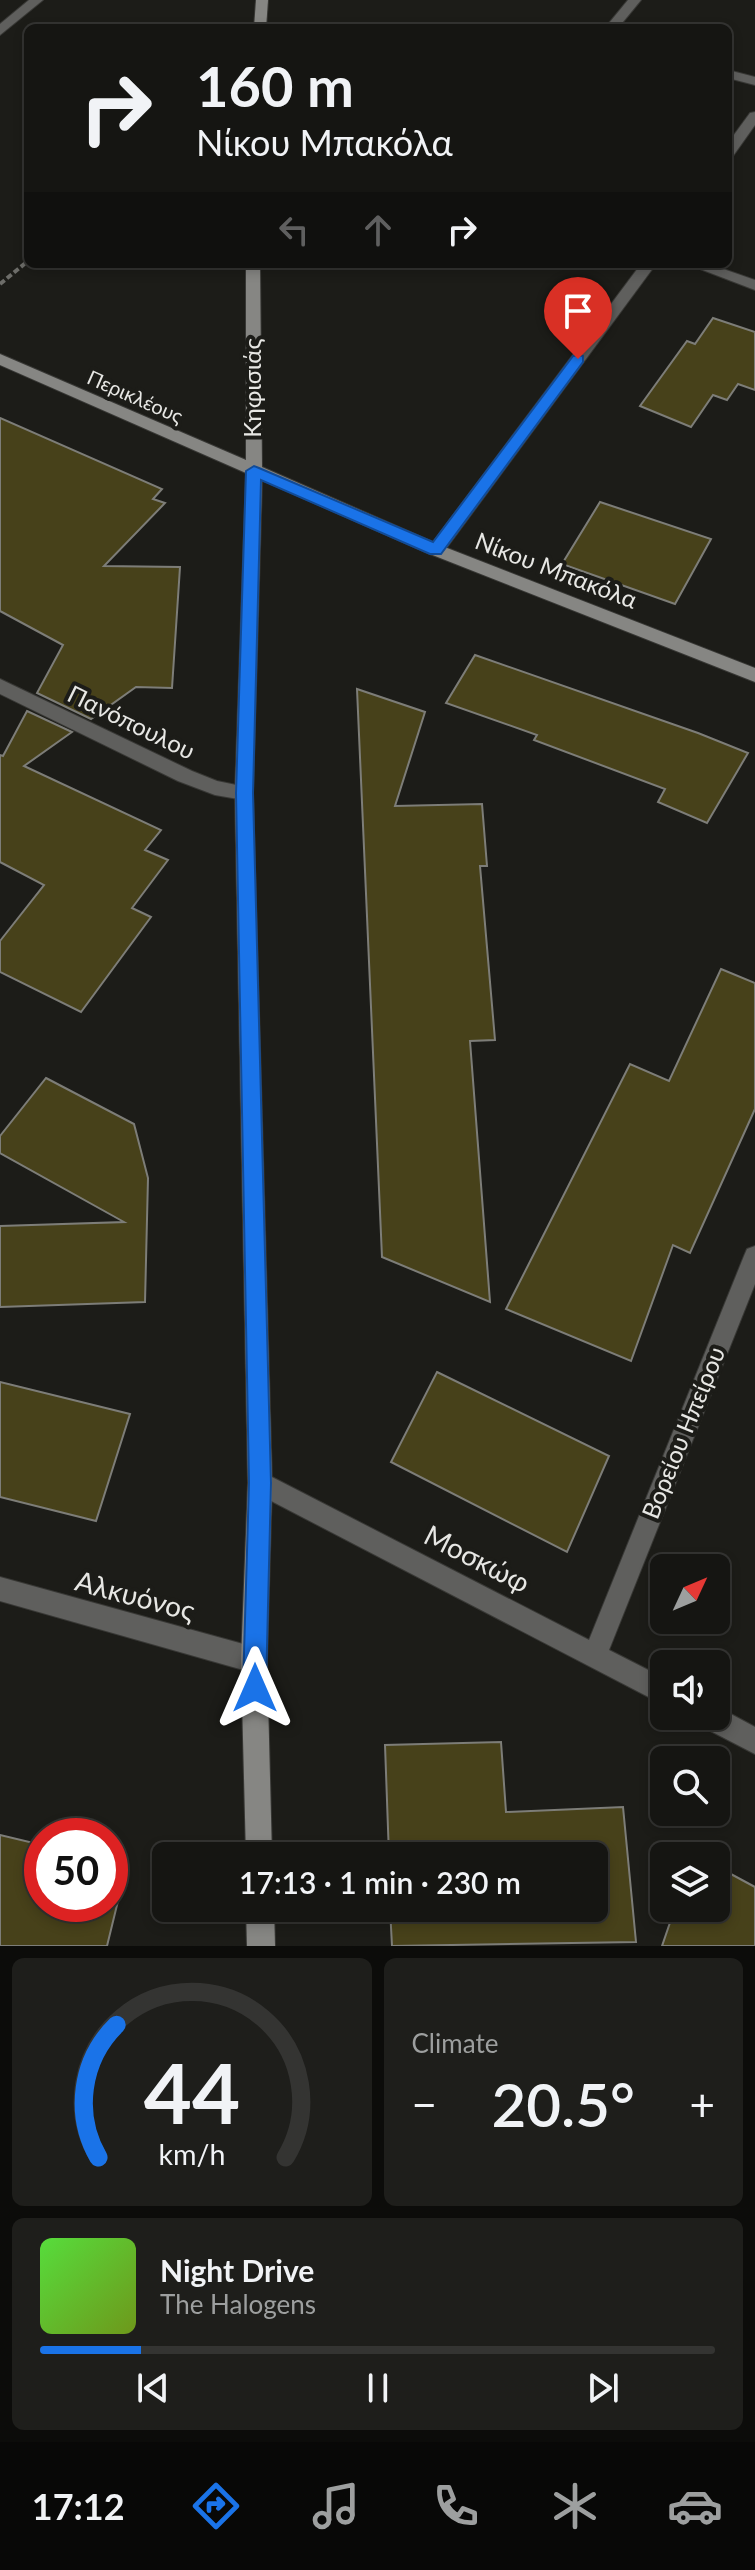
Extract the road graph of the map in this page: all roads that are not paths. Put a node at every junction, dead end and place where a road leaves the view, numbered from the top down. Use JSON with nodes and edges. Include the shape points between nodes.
{"nodes":[{"id":1,"x":37,"y":0,"type":"edge"},
{"id":2,"x":262,"y":0,"type":"edge"},
{"id":3,"x":635,"y":0,"type":"edge"},
{"id":4,"x":260,"y":24,"type":"edge"},
{"id":5,"x":614,"y":24,"type":"edge"},
{"id":6,"x":0,"y":31,"type":"edge"},
{"id":7,"x":732,"y":75,"type":"edge"},
{"id":8,"x":755,"y":81,"type":"edge"},
{"id":9,"x":755,"y":116,"type":"edge"},
{"id":10,"x":732,"y":146,"type":"edge"},
{"id":11,"x":253,"y":268,"type":"edge"},
{"id":12,"x":646,"y":268,"type":"edge"},
{"id":13,"x":706,"y":268,"type":"edge"},
{"id":14,"x":755,"y":285,"type":"edge"},
{"id":15,"x":0,"y":359,"type":"edge"},
{"id":16,"x":254,"y":471,"type":"junction"},
{"id":17,"x":436,"y":550,"type":"junction"},
{"id":18,"x":755,"y":675,"type":"edge"},
{"id":19,"x":0,"y":686,"type":"edge"},
{"id":20,"x":244,"y":793,"type":"junction"},
{"id":21,"x":755,"y":1256,"type":"edge"},
{"id":22,"x":260,"y":1483,"type":"junction"},
{"id":23,"x":0,"y":1589,"type":"edge"},
{"id":24,"x":595,"y":1655,"type":"junction"},
{"id":25,"x":254,"y":1660,"type":"junction"},
{"id":26,"x":650,"y":1684,"type":"edge"},
{"id":27,"x":730,"y":1728,"type":"edge"},
{"id":28,"x":755,"y":1741,"type":"edge"},
{"id":29,"x":259,"y":1842,"type":"edge"},
{"id":30,"x":260,"y":1922,"type":"edge"},
{"id":31,"x":261,"y":1946,"type":"edge"}],
"edges":[{"from":1,"to":6,"type":"street"},
{"from":2,"to":4,"type":"main road"},
{"from":3,"to":5,"type":"street"},
{"from":7,"to":8,"type":"street"},
{"from":9,"to":10,"type":"street"},
{"from":11,"to":16,"type":"main road","name":"Κηφισιάς"},
{"from":12,"to":17,"type":"street"},
{"from":13,"to":14,"type":"street"},
{"from":15,"to":16,"type":"main road","name":"Περικλέους"},
{"from":16,"to":17,"type":"main road","name":"Νίκου Μπακόλα"},
{"from":16,"to":20,"type":"main road","name":"Κηφισιάς"},
{"from":17,"to":18,"type":"main road","name":"Νίκου Μπακόλα"},
{"from":19,"to":20,"type":"street","name":"Πανόπουλου","via":[[185,776]]},
{"from":20,"to":22,"type":"main road","name":"Κηφισιάς"},
{"from":21,"to":24,"type":"street","name":"Βορείου Ηπείρου"},
{"from":22,"to":24,"type":"street","name":"Μοσκώφ"},
{"from":22,"to":25,"type":"main road","name":"Κηφισιάς"},
{"from":23,"to":25,"type":"street","name":"Αλκυόνος"},
{"from":24,"to":26,"type":"street","name":"Μοσκώφ"},
{"from":25,"to":29,"type":"main road","name":"Κηφισιάς"},
{"from":27,"to":28,"type":"street"},
{"from":30,"to":31,"type":"main road"}]}
